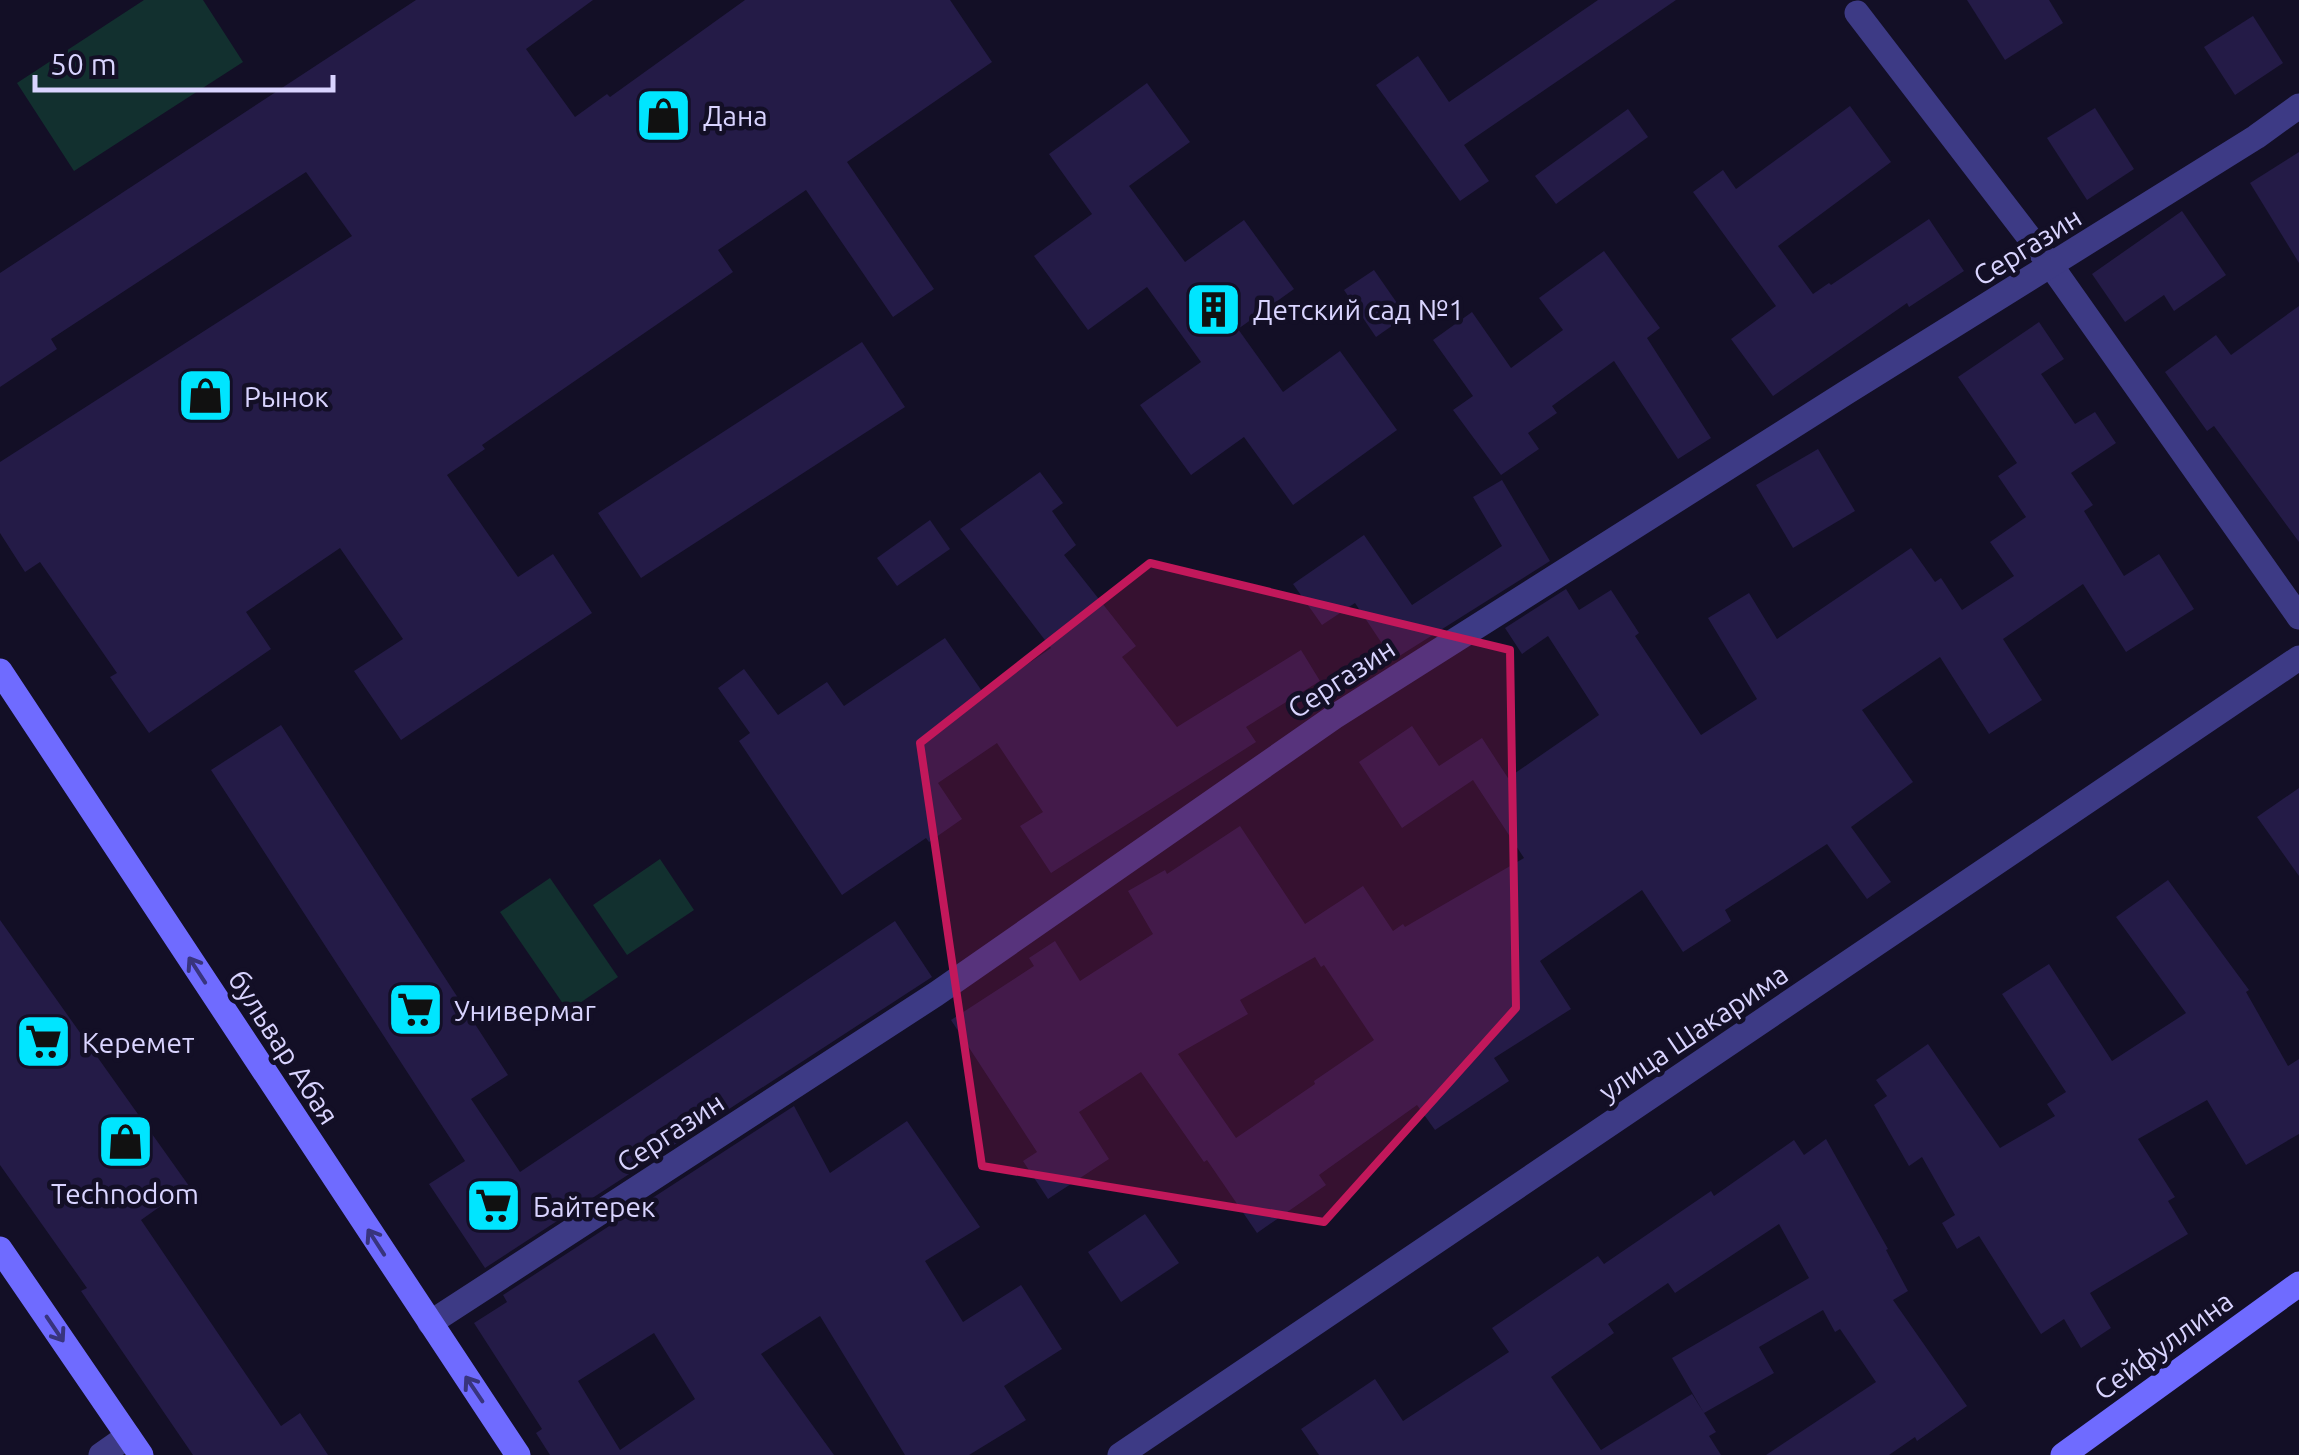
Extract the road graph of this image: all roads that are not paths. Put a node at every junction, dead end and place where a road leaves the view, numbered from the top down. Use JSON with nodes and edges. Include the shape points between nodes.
{"nodes":[{"id":1,"x":1857,"y":13,"type":"dead end"},
{"id":2,"x":2299,"y":106,"type":"edge"},
{"id":3,"x":2052,"y":266,"type":"junction"},
{"id":4,"x":2299,"y":617,"type":"edge"},
{"id":5,"x":2299,"y":658,"type":"edge"},
{"id":6,"x":0,"y":672,"type":"edge"},
{"id":7,"x":0,"y":1249,"type":"edge"},
{"id":8,"x":2299,"y":1284,"type":"edge"},
{"id":9,"x":430,"y":1323,"type":"junction"},
{"id":10,"x":134,"y":1446,"type":"edge"},
{"id":11,"x":101,"y":1455,"type":"edge"},
{"id":12,"x":518,"y":1455,"type":"edge"},
{"id":13,"x":1120,"y":1455,"type":"edge"},
{"id":14,"x":2062,"y":1455,"type":"edge"}],
"edges":[{"from":1,"to":3,"type":"street"},
{"from":2,"to":3,"type":"street","name":"Сергазин"},
{"from":3,"to":4,"type":"street"},
{"from":3,"to":9,"type":"street","name":"Сергазин","via":[[1334,717],[936,994]]},
{"from":5,"to":13,"type":"street","name":"улица Шакарима"},
{"from":9,"to":6,"type":"main road","name":"бульвар Абая","one_way":true},
{"from":7,"to":10,"type":"main road","one_way":true},
{"from":8,"to":14,"type":"main road","name":"Сейфуллина"},
{"from":12,"to":9,"type":"main road","name":"бульвар Абая","one_way":true},
{"from":10,"to":11,"type":"street"}]}
